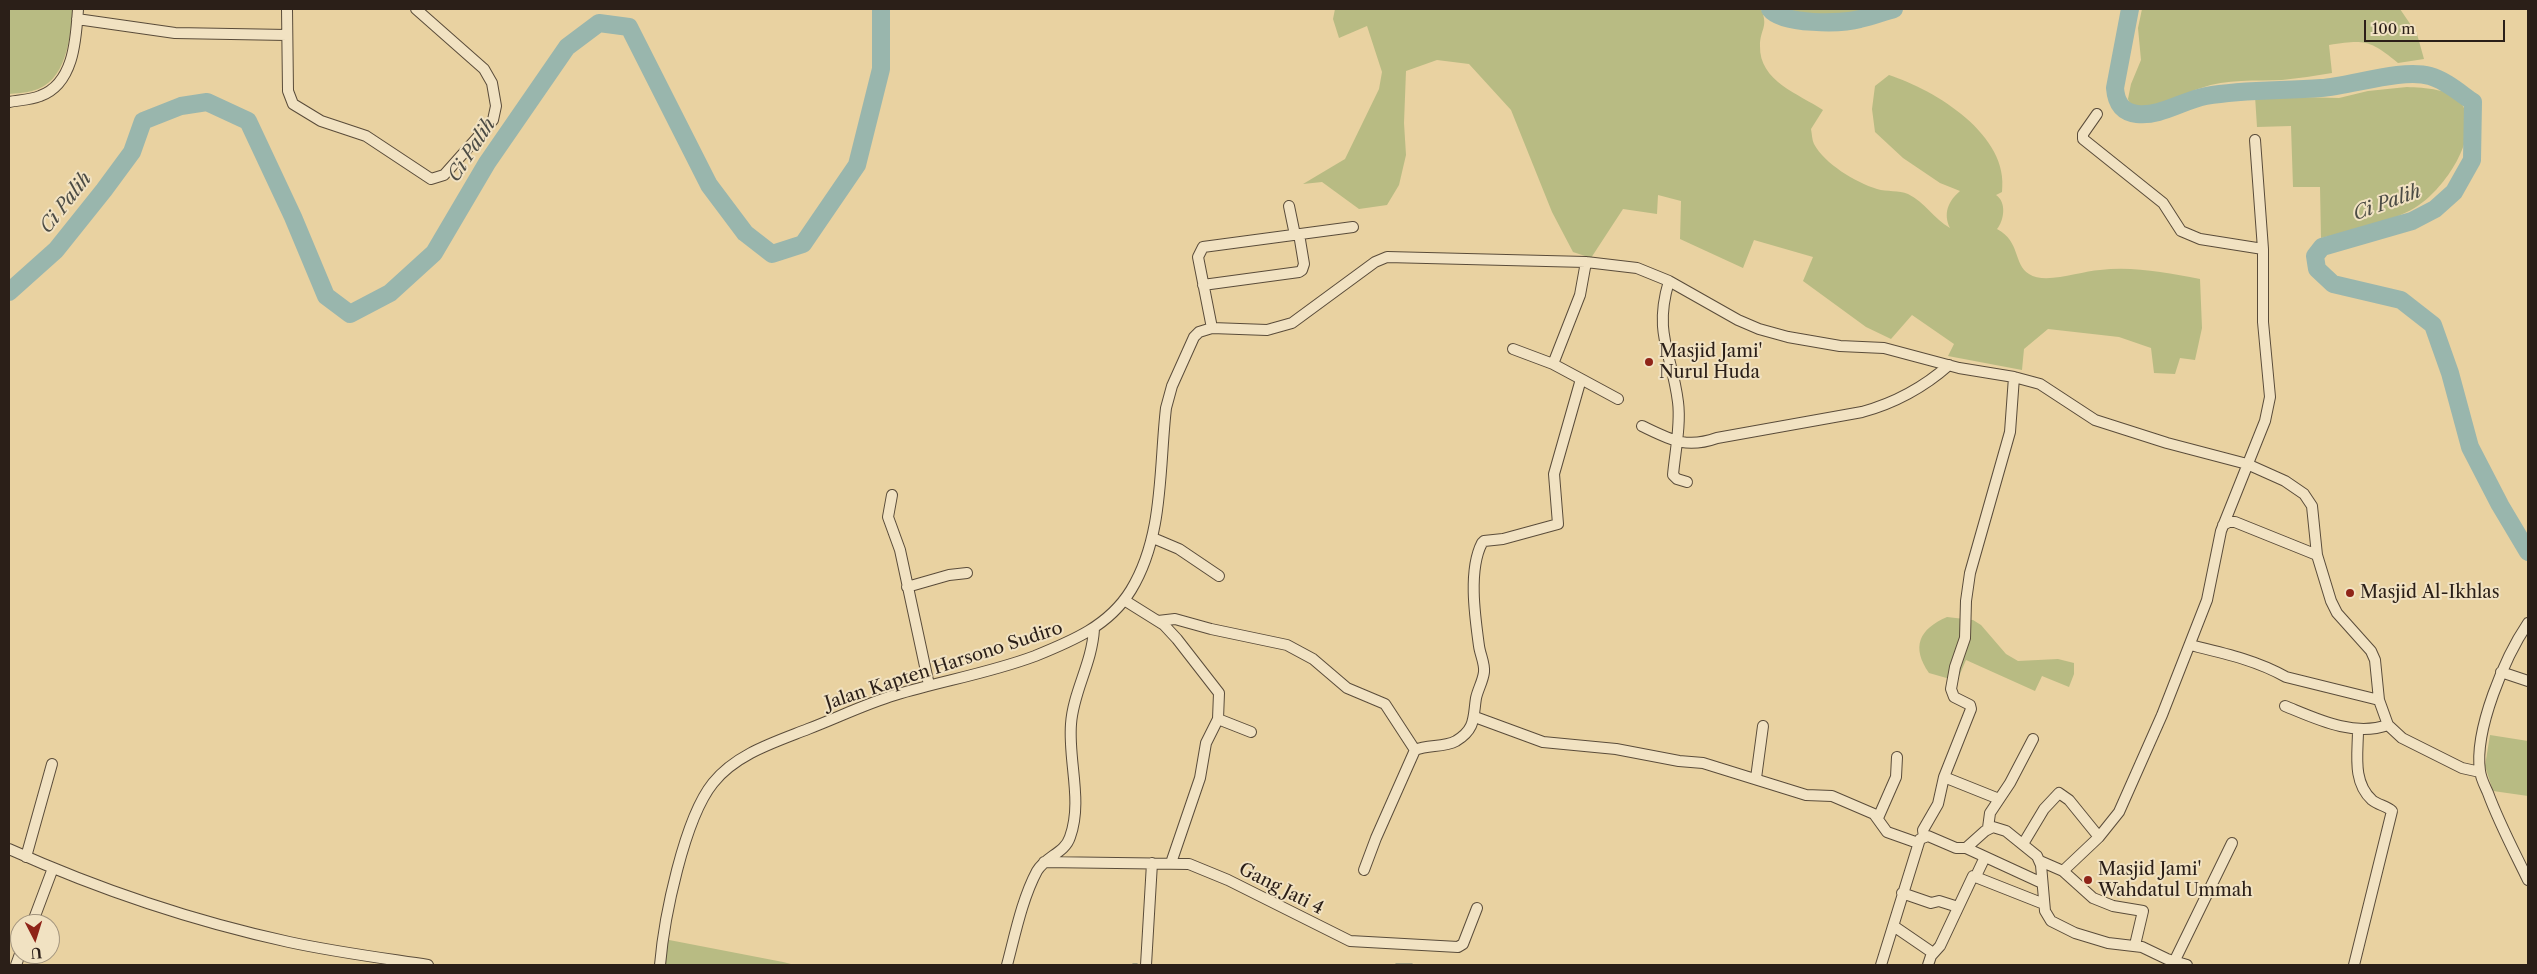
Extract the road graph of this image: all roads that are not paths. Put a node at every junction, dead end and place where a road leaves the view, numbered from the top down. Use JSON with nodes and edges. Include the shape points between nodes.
{"nodes":[{"id":1,"x":287,"y":9,"type":"edge"},
{"id":2,"x":416,"y":9,"type":"edge"},
{"id":3,"x":78,"y":14,"type":"edge"},
{"id":4,"x":287,"y":35,"type":"junction"},
{"id":5,"x":9,"y":102,"type":"edge"},
{"id":6,"x":2096,"y":114,"type":"dead end"},
{"id":7,"x":2255,"y":140,"type":"dead end"},
{"id":8,"x":1290,"y":206,"type":"dead end"},
{"id":9,"x":1353,"y":226,"type":"dead end"},
{"id":10,"x":1297,"y":234,"type":"junction"},
{"id":11,"x":2263,"y":249,"type":"junction"},
{"id":12,"x":1586,"y":262,"type":"junction"},
{"id":13,"x":1669,"y":281,"type":"junction"},
{"id":14,"x":1203,"y":285,"type":"junction"},
{"id":15,"x":1212,"y":328,"type":"junction"},
{"id":16,"x":1513,"y":349,"type":"dead end"},
{"id":17,"x":1553,"y":364,"type":"junction"},
{"id":18,"x":1949,"y":365,"type":"junction"},
{"id":19,"x":2014,"y":377,"type":"junction"},
{"id":20,"x":1582,"y":379,"type":"junction"},
{"id":21,"x":1618,"y":399,"type":"dead end"},
{"id":22,"x":1642,"y":426,"type":"dead end"},
{"id":23,"x":1676,"y":441,"type":"junction"},
{"id":24,"x":2247,"y":464,"type":"junction"},
{"id":25,"x":1687,"y":482,"type":"dead end"},
{"id":26,"x":892,"y":495,"type":"dead end"},
{"id":27,"x":2222,"y":525,"type":"junction"},
{"id":28,"x":1153,"y":538,"type":"junction"},
{"id":29,"x":2317,"y":555,"type":"junction"},
{"id":30,"x":968,"y":573,"type":"dead end"},
{"id":31,"x":1219,"y":576,"type":"dead end"},
{"id":32,"x":907,"y":587,"type":"junction"},
{"id":33,"x":1124,"y":600,"type":"junction"},
{"id":34,"x":1158,"y":621,"type":"junction"},
{"id":35,"x":2528,"y":623,"type":"edge"},
{"id":36,"x":1094,"y":629,"type":"junction"},
{"id":37,"x":2190,"y":646,"type":"junction"},
{"id":38,"x":2501,"y":672,"type":"junction"},
{"id":39,"x":2528,"y":681,"type":"edge"},
{"id":40,"x":929,"y":685,"type":"junction"},
{"id":41,"x":2379,"y":700,"type":"junction"},
{"id":42,"x":2285,"y":706,"type":"dead end"},
{"id":43,"x":1475,"y":718,"type":"junction"},
{"id":44,"x":1218,"y":719,"type":"junction"},
{"id":45,"x":2388,"y":725,"type":"junction"},
{"id":46,"x":1763,"y":726,"type":"dead end"},
{"id":47,"x":2358,"y":730,"type":"junction"},
{"id":48,"x":1251,"y":732,"type":"dead end"},
{"id":49,"x":2033,"y":739,"type":"dead end"},
{"id":50,"x":1415,"y":750,"type":"junction"},
{"id":51,"x":1897,"y":757,"type":"dead end"},
{"id":52,"x":52,"y":764,"type":"dead end"},
{"id":53,"x":2480,"y":772,"type":"junction"},
{"id":54,"x":1944,"y":777,"type":"junction"},
{"id":55,"x":1756,"y":778,"type":"junction"},
{"id":56,"x":1999,"y":799,"type":"junction"},
{"id":57,"x":1878,"y":818,"type":"junction"},
{"id":58,"x":1988,"y":828,"type":"junction"},
{"id":59,"x":2099,"y":837,"type":"junction"},
{"id":60,"x":1921,"y":840,"type":"junction"},
{"id":61,"x":2232,"y":843,"type":"dead end"},
{"id":62,"x":2023,"y":844,"type":"junction"},
{"id":63,"x":1966,"y":848,"type":"junction"},
{"id":64,"x":9,"y":849,"type":"edge"},
{"id":65,"x":26,"y":857,"type":"junction"},
{"id":66,"x":1985,"y":857,"type":"junction"},
{"id":67,"x":2040,"y":861,"type":"junction"},
{"id":68,"x":1044,"y":862,"type":"junction"},
{"id":69,"x":1152,"y":862,"type":"junction"},
{"id":70,"x":1171,"y":863,"type":"junction"},
{"id":71,"x":53,"y":868,"type":"junction"},
{"id":72,"x":1364,"y":870,"type":"dead end"},
{"id":73,"x":2063,"y":871,"type":"junction"},
{"id":74,"x":1976,"y":876,"type":"junction"},
{"id":75,"x":2528,"y":880,"type":"edge"},
{"id":76,"x":2042,"y":883,"type":"junction"},
{"id":77,"x":1902,"y":893,"type":"junction"},
{"id":78,"x":2044,"y":904,"type":"junction"},
{"id":79,"x":1958,"y":907,"type":"junction"},
{"id":80,"x":1477,"y":908,"type":"dead end"},
{"id":81,"x":36,"y":914,"type":"edge"},
{"id":82,"x":1895,"y":927,"type":"junction"},
{"id":83,"x":2135,"y":945,"type":"junction"},
{"id":84,"x":1932,"y":953,"type":"junction"},
{"id":85,"x":2174,"y":962,"type":"junction"},
{"id":86,"x":1146,"y":963,"type":"edge"},
{"id":87,"x":428,"y":965,"type":"edge"},
{"id":88,"x":660,"y":965,"type":"edge"},
{"id":89,"x":1008,"y":965,"type":"edge"},
{"id":90,"x":1882,"y":965,"type":"edge"},
{"id":91,"x":1928,"y":965,"type":"edge"},
{"id":92,"x":2187,"y":965,"type":"edge"},
{"id":93,"x":2354,"y":965,"type":"edge"}],
"edges":[{"from":1,"to":4,"type":"street"},
{"from":2,"to":4,"type":"street","via":[[484,69],[492,83],[496,106],[493,120],[438,178],[422,175],[366,136],[320,121],[298,109],[289,97]]},
{"from":3,"to":4,"type":"street","via":[[175,33]]},
{"from":3,"to":5,"type":"street","via":[[72,54],[60,82],[40,96]]},
{"from":6,"to":11,"type":"street","via":[[2083,139],[2164,203],[2181,231],[2200,239]]},
{"from":7,"to":11,"type":"street"},
{"from":8,"to":10,"type":"street"},
{"from":9,"to":10,"type":"street"},
{"from":10,"to":14,"type":"street","via":[[1203,247],[1198,257]]},
{"from":10,"to":14,"type":"street","via":[[1304,264],[1299,272]]},
{"from":11,"to":24,"type":"street","via":[[2263,322],[2270,397],[2265,421]]},
{"from":12,"to":13,"type":"street","via":[[1637,268]]},
{"from":12,"to":15,"type":"street","via":[[1394,255],[1375,262],[1292,323],[1267,330]]},
{"from":12,"to":17,"type":"street","via":[[1580,295]]},
{"from":13,"to":18,"type":"street","via":[[1759,329],[1840,346],[1884,348]]},
{"from":13,"to":23,"type":"street","via":[[1661,316],[1679,403]]},
{"from":14,"to":15,"type":"street"},
{"from":15,"to":28,"type":"street","name":"Jalan Kapten Harsono Sudiro","via":[[1194,337],[1172,386],[1166,408]]},
{"from":16,"to":17,"type":"street"},
{"from":17,"to":20,"type":"street"},
{"from":18,"to":19,"type":"street"},
{"from":18,"to":23,"type":"street","via":[[1935,378],[1878,408],[1695,444]]},
{"from":19,"to":24,"type":"street","via":[[2040,384],[2095,420]]},
{"from":19,"to":54,"type":"street","via":[[2010,432],[1970,572],[1965,638],[1951,690],[1954,697],[1970,705],[1971,709]]},
{"from":20,"to":21,"type":"street"},
{"from":20,"to":43,"type":"street","via":[[1554,474],[1558,524],[1504,540],[1484,541],[1480,547],[1473,578],[1475,622],[1484,673],[1476,698]]},
{"from":22,"to":23,"type":"street"},
{"from":23,"to":25,"type":"street","via":[[1673,475]]},
{"from":24,"to":27,"type":"street"},
{"from":24,"to":29,"type":"street","via":[[2304,494],[2312,506]]},
{"from":26,"to":32,"type":"street","via":[[887,513],[900,550]]},
{"from":27,"to":29,"type":"street","via":[[2235,522]]},
{"from":27,"to":37,"type":"street","via":[[2209,594]]},
{"from":28,"to":31,"type":"street","via":[[1179,549]]},
{"from":28,"to":33,"type":"street","name":"Jalan Kapten Harsono Sudiro","via":[[1146,560]]},
{"from":29,"to":41,"type":"street","via":[[2337,613],[2371,651],[2375,660]]},
{"from":30,"to":32,"type":"street"},
{"from":32,"to":40,"type":"street"},
{"from":33,"to":34,"type":"street"},
{"from":33,"to":36,"type":"street","name":"Jalan Kapten Harsono Sudiro"},
{"from":34,"to":44,"type":"street","via":[[1171,631],[1219,693]]},
{"from":34,"to":50,"type":"street","via":[[1175,619],[1287,645],[1312,659],[1347,688],[1386,704]]},
{"from":35,"to":38,"type":"street"},
{"from":36,"to":40,"type":"street","name":"Jalan Kapten Harsono Sudiro","via":[[1024,660]]},
{"from":36,"to":68,"type":"street","via":[[1090,660],[1070,725],[1076,802],[1074,821],[1066,846]]},
{"from":37,"to":41,"type":"street","via":[[2233,655],[2286,677]]},
{"from":37,"to":59,"type":"street","via":[[2120,812]]},
{"from":38,"to":39,"type":"street"},
{"from":38,"to":53,"type":"street","via":[[2485,724]]},
{"from":40,"to":88,"type":"street","name":"Jalan Kapten Harsono Sudiro","via":[[861,707],[770,744],[725,770],[706,793],[691,823],[674,887]]},
{"from":41,"to":45,"type":"street"},
{"from":42,"to":47,"type":"street"},
{"from":43,"to":50,"type":"street","via":[[1456,741]]},
{"from":43,"to":55,"type":"street","via":[[1543,742],[1616,749],[1679,762],[1703,762]]},
{"from":44,"to":48,"type":"street"},
{"from":44,"to":70,"type":"street","via":[[1206,743],[1200,778]]},
{"from":45,"to":47,"type":"street"},
{"from":45,"to":53,"type":"street","via":[[2402,738],[2462,768]]},
{"from":46,"to":55,"type":"street"},
{"from":47,"to":93,"type":"street","via":[[2361,786],[2374,802],[2392,811]]},
{"from":49,"to":56,"type":"street"},
{"from":50,"to":72,"type":"street"},
{"from":51,"to":57,"type":"street","via":[[1896,777]]},
{"from":52,"to":65,"type":"street"},
{"from":53,"to":75,"type":"street"},
{"from":54,"to":56,"type":"street"},
{"from":54,"to":60,"type":"street","via":[[1938,804]]},
{"from":55,"to":57,"type":"street","via":[[1806,795],[1832,796]]},
{"from":56,"to":58,"type":"street","via":[[1990,813]]},
{"from":57,"to":60,"type":"street","via":[[1887,832]]},
{"from":58,"to":62,"type":"street","via":[[2000,828]]},
{"from":58,"to":63,"type":"street"},
{"from":59,"to":62,"type":"street","via":[[2069,800],[2059,793],[2044,809]]},
{"from":59,"to":73,"type":"street"},
{"from":60,"to":63,"type":"street","via":[[1932,837],[1956,848]]},
{"from":60,"to":77,"type":"street"},
{"from":61,"to":85,"type":"street"},
{"from":62,"to":67,"type":"street"},
{"from":63,"to":66,"type":"street"},
{"from":64,"to":65,"type":"street"},
{"from":65,"to":71,"type":"street"},
{"from":66,"to":74,"type":"street"},
{"from":66,"to":76,"type":"street"},
{"from":67,"to":73,"type":"street"},
{"from":67,"to":76,"type":"street"},
{"from":68,"to":69,"type":"street","name":"Gang Jati 4"},
{"from":68,"to":89,"type":"street","via":[[1029,893]]},
{"from":69,"to":70,"type":"street","name":"Gang Jati 4"},
{"from":69,"to":86,"type":"street"},
{"from":70,"to":80,"type":"street","name":"Gang Jati 4","via":[[1194,865],[1353,942],[1458,947],[1463,944]]},
{"from":71,"to":81,"type":"street"},
{"from":71,"to":87,"type":"street","via":[[145,902],[244,931],[336,952]]},
{"from":73,"to":83,"type":"street","via":[[2093,898],[2112,906],[2143,911]]},
{"from":74,"to":78,"type":"street"},
{"from":74,"to":79,"type":"street","via":[[1972,877]]},
{"from":76,"to":78,"type":"street"},
{"from":77,"to":79,"type":"street","via":[[1931,903],[1939,901]]},
{"from":77,"to":82,"type":"street"},
{"from":78,"to":83,"type":"street","via":[[2047,917],[2062,927],[2108,943]]},
{"from":79,"to":84,"type":"street","via":[[1940,946]]},
{"from":82,"to":84,"type":"street"},
{"from":82,"to":90,"type":"street"},
{"from":83,"to":85,"type":"street"},
{"from":84,"to":91,"type":"street"},
{"from":85,"to":92,"type":"street"}]}
